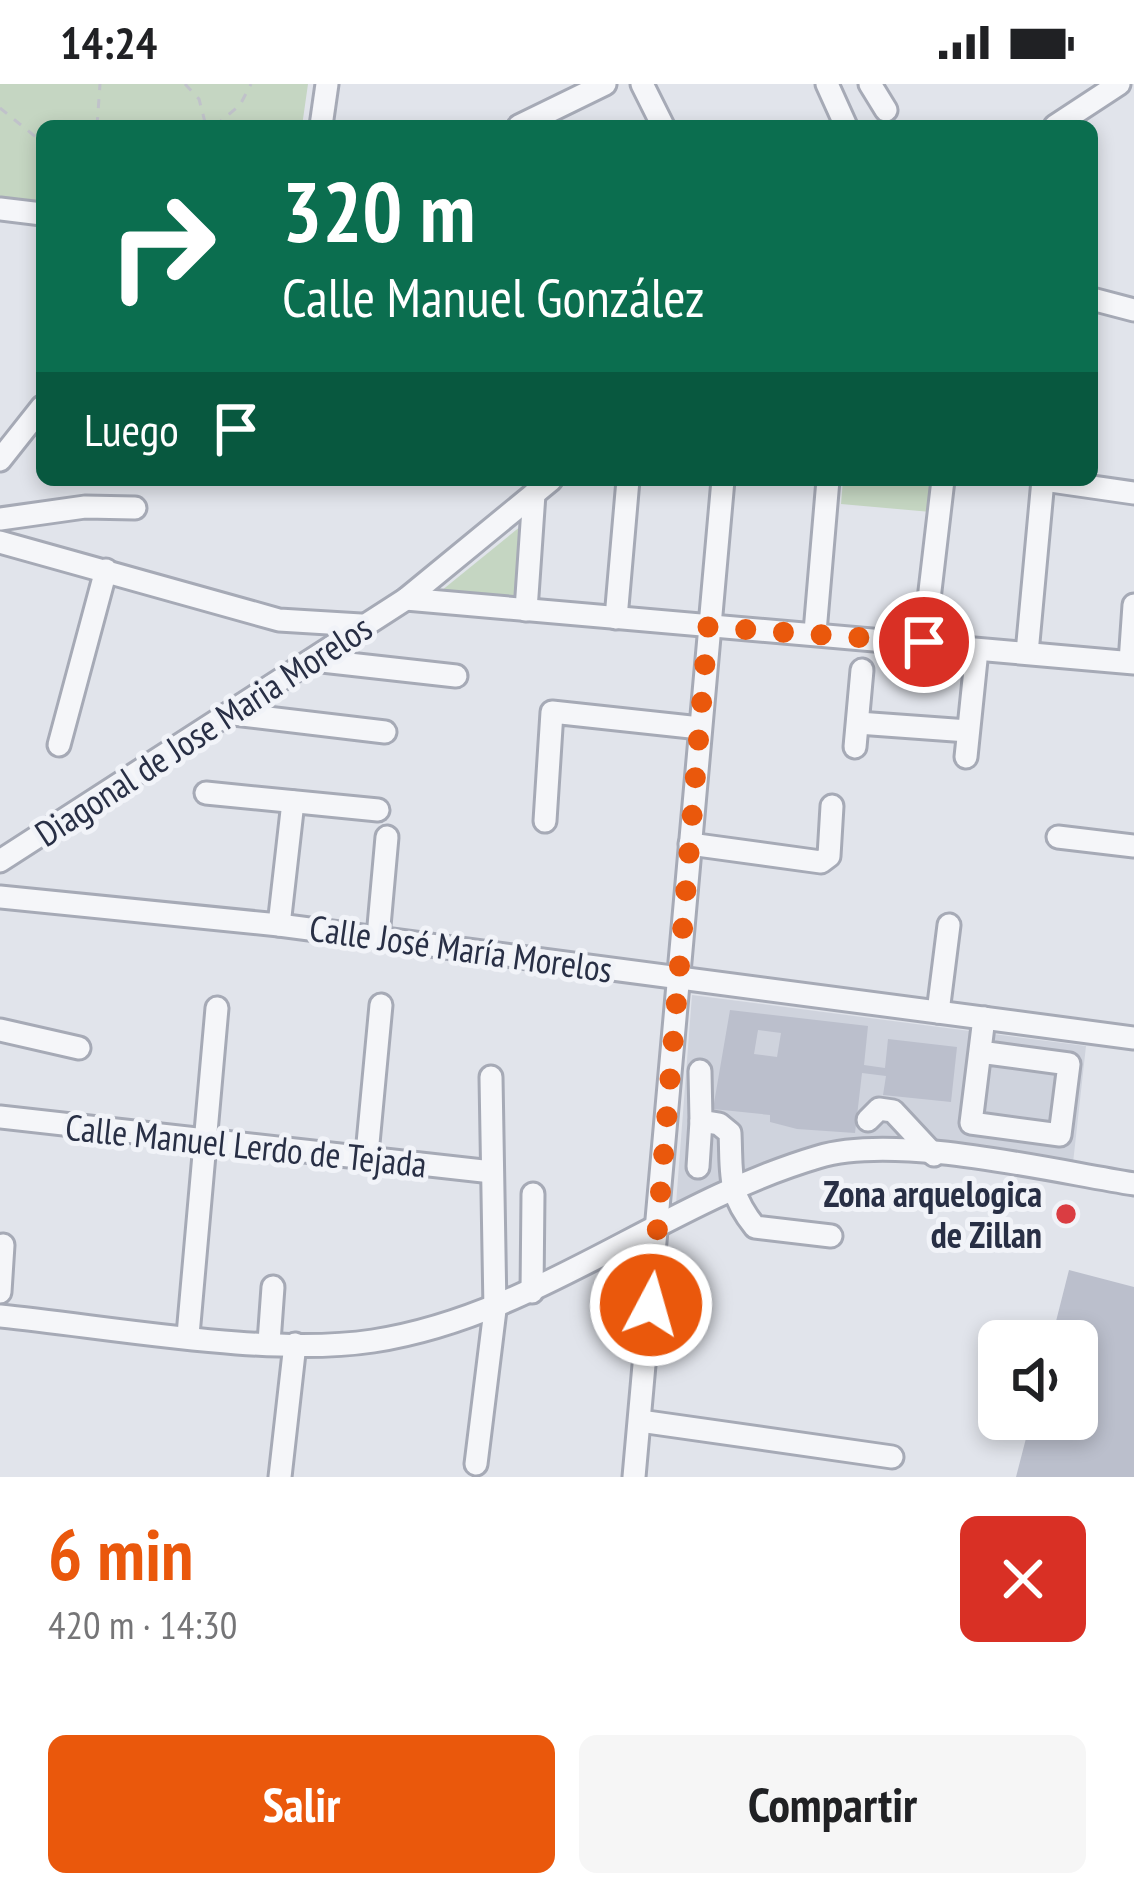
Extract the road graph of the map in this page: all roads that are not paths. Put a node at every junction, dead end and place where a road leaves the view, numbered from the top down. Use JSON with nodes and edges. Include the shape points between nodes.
{"nodes":[{"id":1,"x":327,"y":84,"type":"edge"},
{"id":2,"x":605,"y":84,"type":"edge"},
{"id":3,"x":642,"y":84,"type":"edge"},
{"id":4,"x":827,"y":84,"type":"edge"},
{"id":5,"x":870,"y":84,"type":"edge"},
{"id":6,"x":1118,"y":84,"type":"edge"},
{"id":7,"x":886,"y":110,"type":"dead end"},
{"id":8,"x":321,"y":120,"type":"edge"},
{"id":9,"x":531,"y":120,"type":"edge"},
{"id":10,"x":660,"y":120,"type":"edge"},
{"id":11,"x":843,"y":120,"type":"edge"},
{"id":12,"x":1063,"y":120,"type":"edge"},
{"id":13,"x":0,"y":209,"type":"edge"},
{"id":14,"x":36,"y":213,"type":"edge"},
{"id":15,"x":1098,"y":301,"type":"edge"},
{"id":16,"x":1134,"y":310,"type":"edge"},
{"id":17,"x":36,"y":413,"type":"edge"},
{"id":18,"x":4,"y":448,"type":"edge"},
{"id":19,"x":627,"y":486,"type":"edge"},
{"id":20,"x":722,"y":486,"type":"edge"},
{"id":21,"x":827,"y":486,"type":"edge"},
{"id":22,"x":942,"y":486,"type":"edge"},
{"id":23,"x":1042,"y":486,"type":"edge"},
{"id":24,"x":1085,"y":486,"type":"edge"},
{"id":25,"x":542,"y":487,"type":"edge"},
{"id":26,"x":1134,"y":493,"type":"edge"},
{"id":27,"x":135,"y":508,"type":"dead end"},
{"id":28,"x":0,"y":519,"type":"edge"},
{"id":29,"x":0,"y":542,"type":"edge"},
{"id":30,"x":106,"y":570,"type":"junction"},
{"id":31,"x":406,"y":599,"type":"junction"},
{"id":32,"x":1134,"y":604,"type":"edge"},
{"id":33,"x":526,"y":610,"type":"junction"},
{"id":34,"x":616,"y":618,"type":"junction"},
{"id":35,"x":367,"y":624,"type":"junction"},
{"id":36,"x":708,"y":627,"type":"junction"},
{"id":37,"x":815,"y":632,"type":"junction"},
{"id":38,"x":924,"y":642,"type":"junction"},
{"id":39,"x":977,"y":650,"type":"junction"},
{"id":40,"x":1027,"y":652,"type":"junction"},
{"id":41,"x":313,"y":660,"type":"junction"},
{"id":42,"x":1132,"y":663,"type":"edge"},
{"id":43,"x":862,"y":670,"type":"dead end"},
{"id":44,"x":456,"y":676,"type":"dead end"},
{"id":45,"x":234,"y":714,"type":"junction"},
{"id":46,"x":858,"y":723,"type":"junction"},
{"id":47,"x":700,"y":728,"type":"junction"},
{"id":48,"x":968,"y":730,"type":"junction"},
{"id":49,"x":385,"y":732,"type":"dead end"},
{"id":50,"x":59,"y":745,"type":"dead end"},
{"id":51,"x":855,"y":747,"type":"dead end"},
{"id":52,"x":966,"y":758,"type":"dead end"},
{"id":53,"x":206,"y":793,"type":"dead end"},
{"id":54,"x":293,"y":802,"type":"junction"},
{"id":55,"x":832,"y":806,"type":"dead end"},
{"id":56,"x":378,"y":810,"type":"dead end"},
{"id":57,"x":545,"y":821,"type":"dead end"},
{"id":58,"x":1058,"y":837,"type":"dead end"},
{"id":59,"x":387,"y":838,"type":"dead end"},
{"id":60,"x":691,"y":844,"type":"junction"},
{"id":61,"x":1134,"y":846,"type":"edge"},
{"id":62,"x":0,"y":861,"type":"edge"},
{"id":63,"x":0,"y":897,"type":"edge"},
{"id":64,"x":279,"y":925,"type":"junction"},
{"id":65,"x":949,"y":925,"type":"dead end"},
{"id":66,"x":378,"y":937,"type":"junction"},
{"id":67,"x":679,"y":977,"type":"junction"},
{"id":68,"x":381,"y":1005,"type":"dead end"},
{"id":69,"x":217,"y":1008,"type":"dead end"},
{"id":70,"x":938,"y":1012,"type":"junction"},
{"id":71,"x":984,"y":1018,"type":"junction"},
{"id":72,"x":0,"y":1030,"type":"edge"},
{"id":73,"x":1134,"y":1038,"type":"edge"},
{"id":74,"x":80,"y":1048,"type":"dead end"},
{"id":75,"x":980,"y":1052,"type":"junction"},
{"id":76,"x":700,"y":1071,"type":"dead end"},
{"id":77,"x":491,"y":1077,"type":"dead end"},
{"id":78,"x":0,"y":1117,"type":"edge"},
{"id":79,"x":868,"y":1120,"type":"dead end"},
{"id":80,"x":701,"y":1121,"type":"junction"},
{"id":81,"x":203,"y":1139,"type":"junction"},
{"id":82,"x":367,"y":1154,"type":"junction"},
{"id":83,"x":934,"y":1155,"type":"junction"},
{"id":84,"x":698,"y":1167,"type":"dead end"},
{"id":85,"x":492,"y":1172,"type":"junction"},
{"id":86,"x":1134,"y":1184,"type":"edge"},
{"id":87,"x":731,"y":1192,"type":"junction"},
{"id":88,"x":533,"y":1194,"type":"dead end"},
{"id":89,"x":659,"y":1227,"type":"junction"},
{"id":90,"x":831,"y":1236,"type":"dead end"},
{"id":91,"x":3,"y":1245,"type":"dead end"},
{"id":92,"x":273,"y":1287,"type":"dead end"},
{"id":93,"x":0,"y":1292,"type":"edge"},
{"id":94,"x":532,"y":1292,"type":"junction"},
{"id":95,"x":495,"y":1310,"type":"junction"},
{"id":96,"x":0,"y":1316,"type":"edge"},
{"id":97,"x":188,"y":1335,"type":"junction"},
{"id":98,"x":269,"y":1342,"type":"junction"},
{"id":99,"x":295,"y":1344,"type":"junction"},
{"id":100,"x":640,"y":1420,"type":"junction"},
{"id":101,"x":892,"y":1457,"type":"dead end"},
{"id":102,"x":476,"y":1464,"type":"dead end"},
{"id":103,"x":280,"y":1477,"type":"edge"},
{"id":104,"x":634,"y":1477,"type":"edge"}],
"edges":[{"from":1,"to":8,"type":"street"},
{"from":2,"to":9,"type":"street"},
{"from":3,"to":10,"type":"street"},
{"from":4,"to":11,"type":"street"},
{"from":5,"to":7,"type":"street"},
{"from":6,"to":12,"type":"street"},
{"from":13,"to":14,"type":"street"},
{"from":15,"to":16,"type":"street"},
{"from":17,"to":18,"type":"street"},
{"from":19,"to":34,"type":"street"},
{"from":20,"to":36,"type":"street"},
{"from":21,"to":37,"type":"street"},
{"from":22,"to":38,"type":"street"},
{"from":23,"to":40,"type":"street"},
{"from":24,"to":26,"type":"street"},
{"from":25,"to":31,"type":"street","name":"Diagonal de Jose Maria Morelos"},
{"from":25,"to":33,"type":"street"},
{"from":27,"to":28,"type":"street"},
{"from":29,"to":30,"type":"street"},
{"from":30,"to":35,"type":"street","via":[[279,620]]},
{"from":30,"to":50,"type":"street"},
{"from":31,"to":33,"type":"street"},
{"from":31,"to":35,"type":"street","name":"Diagonal de Jose Maria Morelos"},
{"from":32,"to":42,"type":"street"},
{"from":33,"to":34,"type":"street"},
{"from":34,"to":36,"type":"street"},
{"from":35,"to":41,"type":"street","name":"Diagonal de Jose Maria Morelos"},
{"from":36,"to":37,"type":"street"},
{"from":36,"to":47,"type":"street"},
{"from":37,"to":38,"type":"street"},
{"from":38,"to":39,"type":"street"},
{"from":39,"to":40,"type":"street"},
{"from":39,"to":48,"type":"street"},
{"from":40,"to":42,"type":"street"},
{"from":41,"to":44,"type":"street"},
{"from":41,"to":45,"type":"street","name":"Diagonal de Jose Maria Morelos"},
{"from":43,"to":46,"type":"street"},
{"from":45,"to":49,"type":"street"},
{"from":45,"to":62,"type":"street","name":"Diagonal de Jose Maria Morelos"},
{"from":46,"to":48,"type":"street"},
{"from":46,"to":51,"type":"street"},
{"from":47,"to":57,"type":"street","via":[[552,712]]},
{"from":47,"to":60,"type":"street"},
{"from":48,"to":52,"type":"street"},
{"from":53,"to":54,"type":"street"},
{"from":54,"to":56,"type":"street"},
{"from":54,"to":64,"type":"street"},
{"from":55,"to":60,"type":"street","via":[[830,856],[821,862]]},
{"from":58,"to":61,"type":"street"},
{"from":59,"to":66,"type":"street"},
{"from":60,"to":67,"type":"street"},
{"from":63,"to":64,"type":"street","name":"Calle José María Morelos"},
{"from":64,"to":66,"type":"street","name":"Calle José María Morelos"},
{"from":65,"to":70,"type":"street"},
{"from":66,"to":67,"type":"street","name":"Calle José María Morelos"},
{"from":67,"to":70,"type":"street","name":"Calle José María Morelos"},
{"from":67,"to":89,"type":"street"},
{"from":68,"to":82,"type":"street"},
{"from":69,"to":81,"type":"street"},
{"from":70,"to":71,"type":"street","name":"Calle José María Morelos"},
{"from":71,"to":73,"type":"street","name":"Calle José María Morelos"},
{"from":71,"to":75,"type":"street"},
{"from":72,"to":74,"type":"street"},
{"from":75,"to":75,"type":"street","via":[[971,1124],[1060,1136],[1069,1064]]},
{"from":76,"to":80,"type":"street"},
{"from":77,"to":85,"type":"street"},
{"from":78,"to":81,"type":"street","name":"Calle Manuel Lerdo de Tejada"},
{"from":79,"to":83,"type":"street","via":[[879,1109],[892,1111]]},
{"from":80,"to":84,"type":"street"},
{"from":80,"to":87,"type":"street","via":[[730,1133]]},
{"from":81,"to":82,"type":"street","name":"Calle Manuel Lerdo de Tejada"},
{"from":81,"to":97,"type":"street"},
{"from":82,"to":85,"type":"street","name":"Calle Manuel Lerdo de Tejada"},
{"from":83,"to":86,"type":"street"},
{"from":83,"to":87,"type":"street","via":[[819,1156]]},
{"from":85,"to":95,"type":"street"},
{"from":87,"to":89,"type":"street"},
{"from":87,"to":90,"type":"street","via":[[755,1226]]},
{"from":88,"to":94,"type":"street"},
{"from":89,"to":94,"type":"street"},
{"from":89,"to":100,"type":"street"},
{"from":91,"to":93,"type":"street"},
{"from":92,"to":98,"type":"street"},
{"from":94,"to":95,"type":"street"},
{"from":95,"to":99,"type":"street","via":[[370,1341]]},
{"from":95,"to":102,"type":"street"},
{"from":96,"to":97,"type":"street"},
{"from":97,"to":98,"type":"street"},
{"from":98,"to":99,"type":"street"},
{"from":99,"to":103,"type":"street"},
{"from":100,"to":101,"type":"street"},
{"from":100,"to":104,"type":"street"}]}
